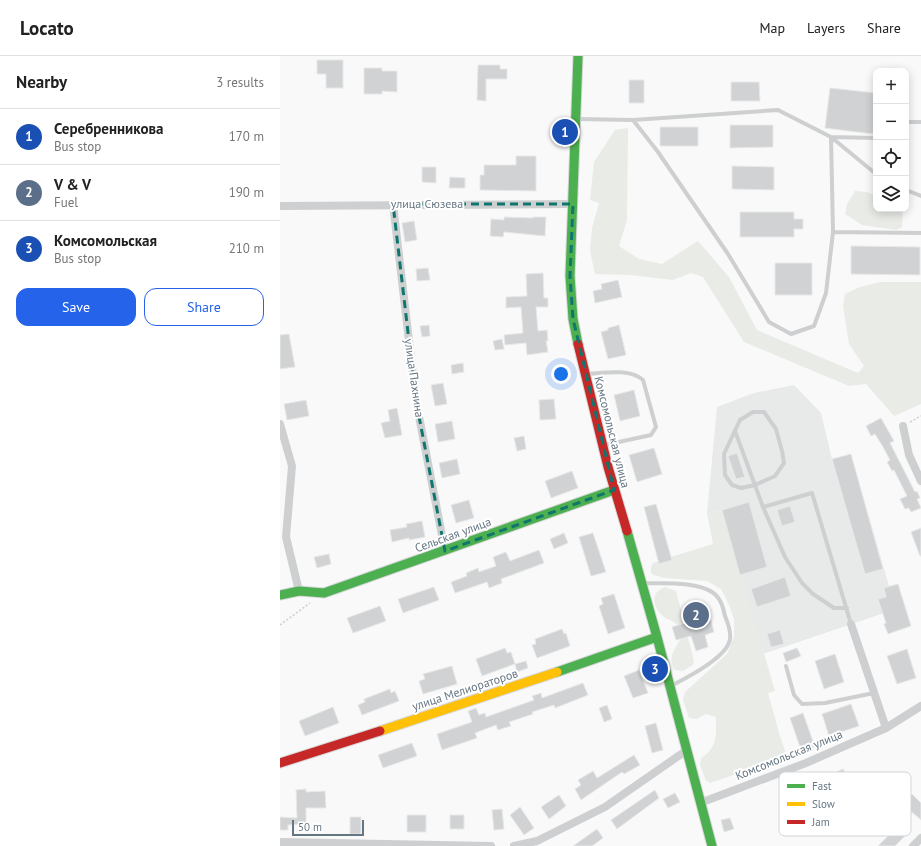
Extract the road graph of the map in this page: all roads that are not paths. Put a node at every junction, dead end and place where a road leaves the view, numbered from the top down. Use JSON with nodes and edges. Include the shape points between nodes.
{"nodes":[{"id":1,"x":578,"y":56,"type":"edge"},
{"id":2,"x":577,"y":119,"type":"junction"},
{"id":3,"x":634,"y":120,"type":"junction"},
{"id":4,"x":909,"y":122,"type":"edge"},
{"id":5,"x":921,"y":122,"type":"edge"},
{"id":6,"x":831,"y":137,"type":"junction"},
{"id":7,"x":873,"y":138,"type":"edge"},
{"id":8,"x":873,"y":172,"type":"edge"},
{"id":9,"x":909,"y":191,"type":"edge"},
{"id":10,"x":921,"y":196,"type":"edge"},
{"id":11,"x":393,"y":204,"type":"junction"},
{"id":12,"x":574,"y":204,"type":"junction"},
{"id":13,"x":280,"y":206,"type":"edge"},
{"id":14,"x":833,"y":232,"type":"junction"},
{"id":15,"x":921,"y":233,"type":"edge"},
{"id":16,"x":585,"y":374,"type":"junction"},
{"id":17,"x":280,"y":424,"type":"edge"},
{"id":18,"x":903,"y":426,"type":"road end"},
{"id":19,"x":735,"y":431,"type":"junction"},
{"id":20,"x":602,"y":446,"type":"junction"},
{"id":21,"x":921,"y":481,"type":"edge"},
{"id":22,"x":756,"y":485,"type":"junction"},
{"id":23,"x":614,"y":490,"type":"junction"},
{"id":24,"x":763,"y":507,"type":"junction"},
{"id":25,"x":445,"y":551,"type":"junction"},
{"id":26,"x":642,"y":583,"type":"junction"},
{"id":27,"x":299,"y":591,"type":"junction"},
{"id":28,"x":280,"y":595,"type":"edge"},
{"id":29,"x":847,"y":608,"type":"junction"},
{"id":30,"x":852,"y":624,"type":"joint"},
{"id":31,"x":657,"y":637,"type":"junction"},
{"id":32,"x":786,"y":666,"type":"dead end"},
{"id":33,"x":669,"y":687,"type":"junction"},
{"id":34,"x":874,"y":693,"type":"junction"},
{"id":35,"x":921,"y":706,"type":"edge"},
{"id":36,"x":886,"y":728,"type":"junction"},
{"id":37,"x":687,"y":750,"type":"junction"},
{"id":38,"x":280,"y":763,"type":"edge"},
{"id":39,"x":782,"y":772,"type":"edge"},
{"id":40,"x":779,"y":773,"type":"edge"},
{"id":41,"x":700,"y":803,"type":"junction"},
{"id":42,"x":921,"y":838,"type":"edge"},
{"id":43,"x":280,"y":842,"type":"edge"},
{"id":44,"x":304,"y":844,"type":"edge"},
{"id":45,"x":491,"y":846,"type":"edge"},
{"id":46,"x":514,"y":846,"type":"edge"},
{"id":47,"x":712,"y":846,"type":"edge"},
{"id":48,"x":913,"y":846,"type":"edge"}],
"edges":[{"from":1,"to":2,"type":"main road","name":"Комсомольская улица"},
{"from":2,"to":3,"type":"lane"},
{"from":2,"to":12,"type":"main road","name":"Комсомольская улица"},
{"from":3,"to":6,"type":"lane","via":[[778,110]]},
{"from":3,"to":14,"type":"lane","via":[[728,254],[769,322],[791,334],[814,326],[826,293]]},
{"from":4,"to":5,"type":"lane"},
{"from":6,"to":7,"type":"lane"},
{"from":6,"to":8,"type":"lane"},
{"from":6,"to":14,"type":"lane"},
{"from":9,"to":10,"type":"lane"},
{"from":11,"to":12,"type":"street","name":"улица Сюзева"},
{"from":11,"to":13,"type":"street","name":"улица Сюзева"},
{"from":11,"to":25,"type":"street","name":"улица Пахнина","via":[[416,401]]},
{"from":12,"to":16,"type":"main road","name":"Комсомольская улица","via":[[571,297]]},
{"from":14,"to":15,"type":"lane"},
{"from":16,"to":20,"type":"main road","name":"Комсомольская улица"},
{"from":16,"to":20,"type":"lane","via":[[637,375],[643,380],[656,427],[651,435]]},
{"from":17,"to":27,"type":"street","via":[[292,466],[286,537]]},
{"from":18,"to":21,"type":"street","via":[[909,455]]},
{"from":19,"to":22,"type":"lane"},
{"from":19,"to":22,"type":"lane","via":[[724,454],[725,475],[732,485],[741,488]]},
{"from":19,"to":22,"type":"lane","via":[[740,420],[753,412],[764,412],[776,429],[784,463],[775,476]]},
{"from":20,"to":23,"type":"main road","name":"Комсомольская улица"},
{"from":22,"to":24,"type":"lane"},
{"from":23,"to":25,"type":"main road","name":"Сельская улица"},
{"from":23,"to":26,"type":"main road","name":"Комсомольская улица"},
{"from":24,"to":29,"type":"lane","via":[[785,557],[802,583],[834,608]]},
{"from":24,"to":29,"type":"lane","via":[[812,493]]},
{"from":25,"to":27,"type":"main road","name":"Сельская улица","via":[[324,593]]},
{"from":26,"to":31,"type":"main road","name":"Комсомольская улица"},
{"from":26,"to":33,"type":"lane","via":[[695,586],[712,592],[720,599],[729,627],[730,641],[723,651],[709,664]]},
{"from":27,"to":28,"type":"main road","name":"Сельская улица"},
{"from":29,"to":30,"type":"lane"},
{"from":30,"to":34,"type":"street"},
{"from":31,"to":33,"type":"main road","name":"Комсомольская улица"},
{"from":31,"to":38,"type":"main road","name":"улица Мелиораторов","via":[[478,699]]},
{"from":32,"to":34,"type":"lane","via":[[794,695],[802,704],[825,703]]},
{"from":33,"to":37,"type":"main road","name":"Комсомольская улица"},
{"from":34,"to":36,"type":"street"},
{"from":35,"to":36,"type":"street","name":"Комсомольская улица"},
{"from":36,"to":39,"type":"street","name":"Комсомольская улица"},
{"from":37,"to":41,"type":"main road","name":"Комсомольская улица"},
{"from":37,"to":46,"type":"street","via":[[605,807],[537,841]]},
{"from":40,"to":41,"type":"street","name":"Комсомольская улица"},
{"from":41,"to":47,"type":"main road","name":"Комсомольская улица"},
{"from":42,"to":48,"type":"street"},
{"from":43,"to":44,"type":"street"},
{"from":44,"to":45,"type":"street"}]}
